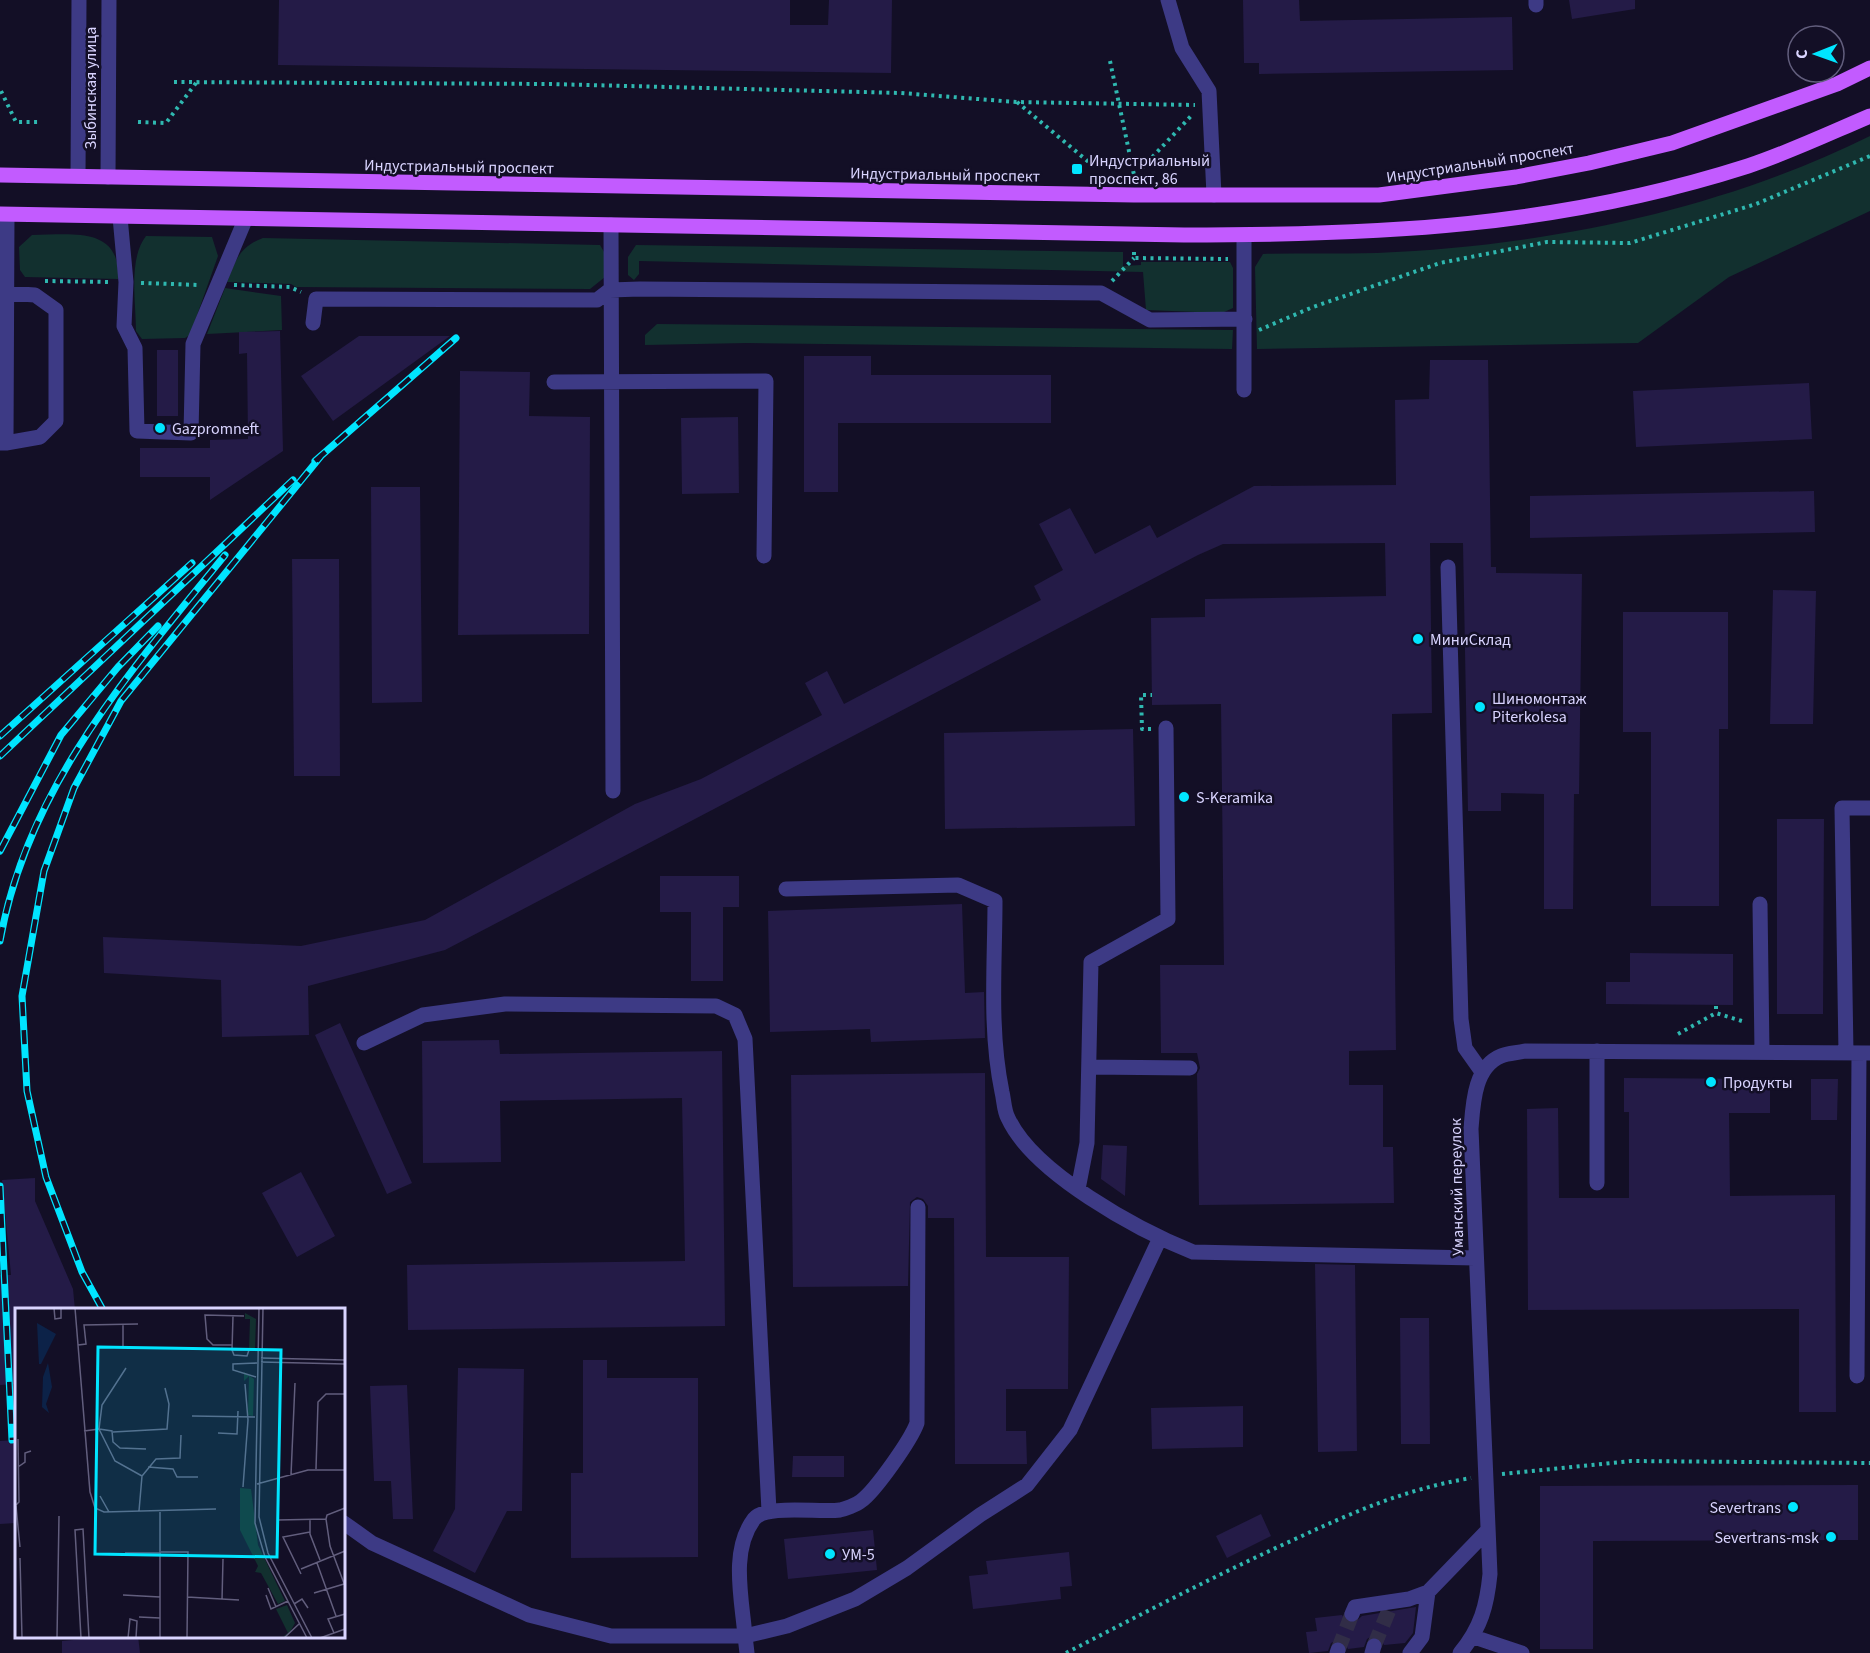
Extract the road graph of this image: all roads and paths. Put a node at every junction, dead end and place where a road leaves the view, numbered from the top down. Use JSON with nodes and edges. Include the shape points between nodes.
{"nodes":[{"id":1,"x":79,"y":0,"type":"edge"},
{"id":2,"x":109,"y":0,"type":"edge"},
{"id":3,"x":1167,"y":0,"type":"edge"},
{"id":4,"x":1110,"y":61,"type":"dead end"},
{"id":5,"x":1870,"y":68,"type":"edge"},
{"id":6,"x":174,"y":82,"type":"dead end"},
{"id":7,"x":196,"y":82,"type":"junction"},
{"id":8,"x":1,"y":91,"type":"edge"},
{"id":9,"x":1016,"y":102,"type":"junction"},
{"id":10,"x":1119,"y":103,"type":"junction"},
{"id":11,"x":1211,"y":105,"type":"junction"},
{"id":12,"x":1870,"y":116,"type":"edge"},
{"id":13,"x":41,"y":122,"type":"dead end"},
{"id":14,"x":138,"y":122,"type":"dead end"},
{"id":15,"x":1870,"y":156,"type":"edge"},
{"id":16,"x":1142,"y":168,"type":"dead end"},
{"id":17,"x":1097,"y":169,"type":"dead end"},
{"id":18,"x":0,"y":175,"type":"edge"},
{"id":19,"x":1134,"y":175,"type":"dead end"},
{"id":20,"x":78,"y":176,"type":"junction"},
{"id":21,"x":108,"y":177,"type":"junction"},
{"id":22,"x":1214,"y":195,"type":"junction"},
{"id":23,"x":3,"y":215,"type":"edge"},
{"id":24,"x":120,"y":217,"type":"junction"},
{"id":25,"x":245,"y":220,"type":"junction"},
{"id":26,"x":611,"y":225,"type":"junction"},
{"id":27,"x":1244,"y":235,"type":"junction"},
{"id":28,"x":1134,"y":252,"type":"dead end"},
{"id":29,"x":1134,"y":258,"type":"junction"},
{"id":30,"x":1244,"y":259,"type":"junction"},
{"id":31,"x":36,"y":281,"type":"dead end"},
{"id":32,"x":126,"y":282,"type":"junction"},
{"id":33,"x":216,"y":285,"type":"junction"},
{"id":34,"x":610,"y":290,"type":"junction"},
{"id":35,"x":1101,"y":292,"type":"junction"},
{"id":36,"x":6,"y":293,"type":"junction"},
{"id":37,"x":316,"y":299,"type":"junction"},
{"id":38,"x":313,"y":323,"type":"dead end"},
{"id":39,"x":1244,"y":325,"type":"junction"},
{"id":40,"x":612,"y":381,"type":"junction"},
{"id":41,"x":554,"y":382,"type":"dead end"},
{"id":42,"x":1244,"y":390,"type":"dead end"},
{"id":43,"x":3,"y":443,"type":"edge"},
{"id":44,"x":764,"y":556,"type":"dead end"},
{"id":45,"x":1448,"y":567,"type":"dead end"},
{"id":46,"x":1152,"y":695,"type":"dead end"},
{"id":47,"x":1166,"y":728,"type":"joint"},
{"id":48,"x":613,"y":791,"type":"dead end"},
{"id":49,"x":1870,"y":808,"type":"edge"},
{"id":50,"x":786,"y":890,"type":"dead end"},
{"id":51,"x":1760,"y":904,"type":"dead end"},
{"id":52,"x":1716,"y":1006,"type":"dead end"},
{"id":53,"x":1716,"y":1014,"type":"junction"},
{"id":54,"x":1761,"y":1028,"type":"junction"},
{"id":55,"x":1677,"y":1034,"type":"dead end"},
{"id":56,"x":364,"y":1043,"type":"dead end"},
{"id":57,"x":1597,"y":1052,"type":"junction"},
{"id":58,"x":1762,"y":1052,"type":"junction"},
{"id":59,"x":1858,"y":1053,"type":"edge"},
{"id":60,"x":1089,"y":1067,"type":"junction"},
{"id":61,"x":1190,"y":1068,"type":"dead end"},
{"id":62,"x":1482,"y":1072,"type":"junction"},
{"id":63,"x":1597,"y":1183,"type":"dead end"},
{"id":64,"x":1078,"y":1189,"type":"junction"},
{"id":65,"x":918,"y":1207,"type":"dead end"},
{"id":66,"x":1160,"y":1239,"type":"junction"},
{"id":67,"x":1475,"y":1258,"type":"junction"},
{"id":68,"x":1857,"y":1376,"type":"dead end"},
{"id":69,"x":1870,"y":1463,"type":"edge"},
{"id":70,"x":1485,"y":1476,"type":"junction"},
{"id":71,"x":769,"y":1511,"type":"junction"},
{"id":72,"x":345,"y":1524,"type":"edge"},
{"id":73,"x":1488,"y":1530,"type":"junction"},
{"id":74,"x":1428,"y":1592,"type":"junction"},
{"id":75,"x":1352,"y":1614,"type":"dead end"},
{"id":76,"x":745,"y":1636,"type":"junction"},
{"id":77,"x":1474,"y":1636,"type":"junction"},
{"id":78,"x":747,"y":1653,"type":"edge"},
{"id":79,"x":1066,"y":1653,"type":"edge"},
{"id":80,"x":1410,"y":1653,"type":"edge"},
{"id":81,"x":1460,"y":1653,"type":"edge"},
{"id":82,"x":1522,"y":1653,"type":"edge"}],
"edges":[{"from":1,"to":20,"type":"street","name":"Зыбинская улица"},
{"from":2,"to":21,"type":"street","name":"Зыбинская улица"},
{"from":3,"to":11,"type":"street","via":[[1182,48],[1209,91]]},
{"from":4,"to":10,"type":"path"},
{"from":5,"to":22,"type":"main road","name":"Индустриальный проспект","via":[[1726,125],[1589,163],[1466,185],[1379,195]]},
{"from":6,"to":7,"type":"path"},
{"from":7,"to":9,"type":"path","via":[[550,84],[901,93]]},
{"from":7,"to":14,"type":"path","via":[[166,123]]},
{"from":8,"to":13,"type":"path","via":[[16,122]]},
{"from":9,"to":10,"type":"path"},
{"from":9,"to":17,"type":"path"},
{"from":10,"to":11,"type":"path"},
{"from":10,"to":19,"type":"path"},
{"from":11,"to":16,"type":"path","via":[[1192,115]]},
{"from":11,"to":22,"type":"street"},
{"from":12,"to":27,"type":"main road","via":[[1750,165],[1624,200],[1441,228]]},
{"from":15,"to":39,"type":"path","via":[[1756,204],[1630,243],[1546,242],[1440,263],[1313,307],[1272,326]]},
{"from":18,"to":20,"type":"main road","name":"Индустриальный проспект"},
{"from":20,"to":21,"type":"main road","name":"Индустриальный проспект"},
{"from":21,"to":22,"type":"main road","name":"Индустриальный проспект"},
{"from":23,"to":24,"type":"main road"},
{"from":23,"to":36,"type":"street"},
{"from":24,"to":25,"type":"main road"},
{"from":24,"to":32,"type":"street"},
{"from":25,"to":26,"type":"main road"},
{"from":25,"to":33,"type":"street"},
{"from":26,"to":27,"type":"main road"},
{"from":26,"to":34,"type":"street"},
{"from":27,"to":30,"type":"street"},
{"from":28,"to":29,"type":"path"},
{"from":29,"to":30,"type":"path"},
{"from":29,"to":35,"type":"path"},
{"from":30,"to":39,"type":"street"},
{"from":31,"to":32,"type":"path"},
{"from":32,"to":33,"type":"path"},
{"from":32,"to":33,"type":"street","via":[[124,326],[135,348],[136,431],[191,433],[193,344]]},
{"from":33,"to":37,"type":"path","via":[[290,287]]},
{"from":34,"to":35,"type":"street"},
{"from":34,"to":37,"type":"street","via":[[597,300]]},
{"from":34,"to":40,"type":"street"},
{"from":35,"to":39,"type":"street","via":[[1150,320]]},
{"from":36,"to":43,"type":"street"},
{"from":36,"to":43,"type":"street","via":[[35,295],[56,310],[56,421],[40,437]]},
{"from":37,"to":38,"type":"street"},
{"from":39,"to":42,"type":"street"},
{"from":40,"to":41,"type":"street"},
{"from":40,"to":44,"type":"street","via":[[766,381]]},
{"from":40,"to":48,"type":"street"},
{"from":45,"to":62,"type":"street","via":[[1461,1019],[1466,1048]]},
{"from":46,"to":47,"type":"path","via":[[1141,695],[1142,729]]},
{"from":47,"to":60,"type":"street","via":[[1168,919],[1091,962]]},
{"from":49,"to":59,"type":"street","via":[[1842,808]]},
{"from":50,"to":64,"type":"street","via":[[958,885],[995,901],[995,1057],[1007,1118],[1032,1155]]},
{"from":51,"to":54,"type":"street"},
{"from":52,"to":53,"type":"path"},
{"from":53,"to":54,"type":"path"},
{"from":53,"to":55,"type":"path"},
{"from":54,"to":58,"type":"street"},
{"from":56,"to":71,"type":"street","via":[[423,1015],[505,1004],[716,1006],[735,1016],[745,1039]]},
{"from":57,"to":58,"type":"street"},
{"from":57,"to":62,"type":"street","via":[[1525,1051],[1499,1056]]},
{"from":57,"to":63,"type":"street"},
{"from":58,"to":59,"type":"street"},
{"from":59,"to":68,"type":"street"},
{"from":60,"to":61,"type":"street"},
{"from":60,"to":64,"type":"street","via":[[1087,1143]]},
{"from":62,"to":67,"type":"street","name":"Уманский переулок","via":[[1473,1100],[1471,1129]]},
{"from":64,"to":66,"type":"street"},
{"from":65,"to":71,"type":"street","via":[[917,1423],[911,1439],[861,1501],[841,1510]]},
{"from":66,"to":67,"type":"street","via":[[1193,1252]]},
{"from":66,"to":76,"type":"street","via":[[1070,1430],[1027,1485],[908,1568],[855,1599],[787,1626]]},
{"from":67,"to":70,"type":"street","name":"Уманский переулок"},
{"from":69,"to":70,"type":"path","via":[[1631,1461]]},
{"from":70,"to":73,"type":"street","name":"Уманский переулок"},
{"from":70,"to":79,"type":"path","via":[[1435,1484],[1374,1503],[1232,1568]]},
{"from":71,"to":76,"type":"street","via":[[756,1517],[744,1539],[739,1571]]},
{"from":72,"to":76,"type":"street","via":[[372,1543],[529,1615],[611,1636]]},
{"from":73,"to":74,"type":"street"},
{"from":73,"to":77,"type":"street","name":"Уманский переулок","via":[[1487,1607]]},
{"from":74,"to":75,"type":"street","via":[[1392,1606],[1355,1607]]},
{"from":74,"to":80,"type":"street","via":[[1422,1637]]},
{"from":76,"to":78,"type":"street"},
{"from":77,"to":81,"type":"street","name":"Уманский переулок"},
{"from":77,"to":82,"type":"street"}]}
